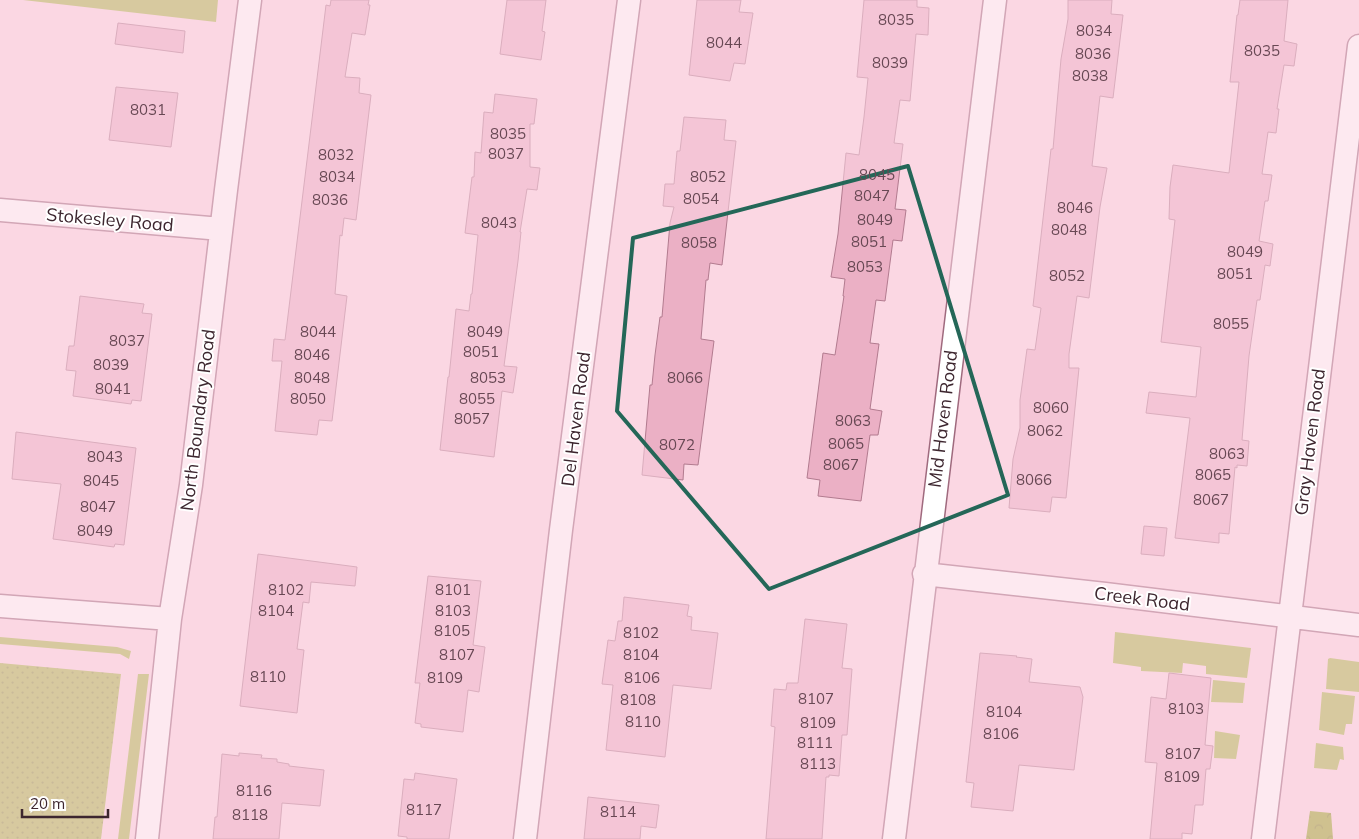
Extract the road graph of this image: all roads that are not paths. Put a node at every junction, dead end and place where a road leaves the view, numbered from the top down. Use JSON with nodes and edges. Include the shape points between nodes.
{"nodes":[{"id":1,"x":250,"y":0,"type":"edge"},
{"id":2,"x":629,"y":0,"type":"edge"},
{"id":3,"x":994,"y":0,"type":"edge"},
{"id":4,"x":1359,"y":46,"type":"edge"},
{"id":5,"x":0,"y":210,"type":"edge"},
{"id":6,"x":221,"y":229,"type":"junction"},
{"id":7,"x":924,"y":574,"type":"junction"},
{"id":8,"x":0,"y":606,"type":"edge"},
{"id":9,"x":1289,"y":617,"type":"junction"},
{"id":10,"x":170,"y":619,"type":"junction"},
{"id":11,"x":1359,"y":625,"type":"edge"},
{"id":12,"x":147,"y":839,"type":"edge"},
{"id":13,"x":525,"y":839,"type":"edge"},
{"id":14,"x":894,"y":839,"type":"edge"},
{"id":15,"x":1263,"y":839,"type":"edge"}],
"edges":[{"from":1,"to":6,"type":"street","name":"North Boundary Road"},
{"from":2,"to":13,"type":"street","name":"Del Haven Road"},
{"from":3,"to":7,"type":"street","name":"Mid Haven Road"},
{"from":4,"to":9,"type":"street","name":"Gray Haven Road"},
{"from":5,"to":6,"type":"street","name":"Stokesley Road"},
{"from":6,"to":10,"type":"street","name":"North Boundary Road","via":[[191,485]]},
{"from":7,"to":9,"type":"street","name":"Creek Road"},
{"from":7,"to":14,"type":"street","name":"Mid Haven Road"},
{"from":8,"to":10,"type":"street"},
{"from":9,"to":11,"type":"street","name":"Creek Road"},
{"from":9,"to":15,"type":"street","name":"Gray Haven Road"},
{"from":10,"to":12,"type":"street","name":"North Boundary Road"}]}
